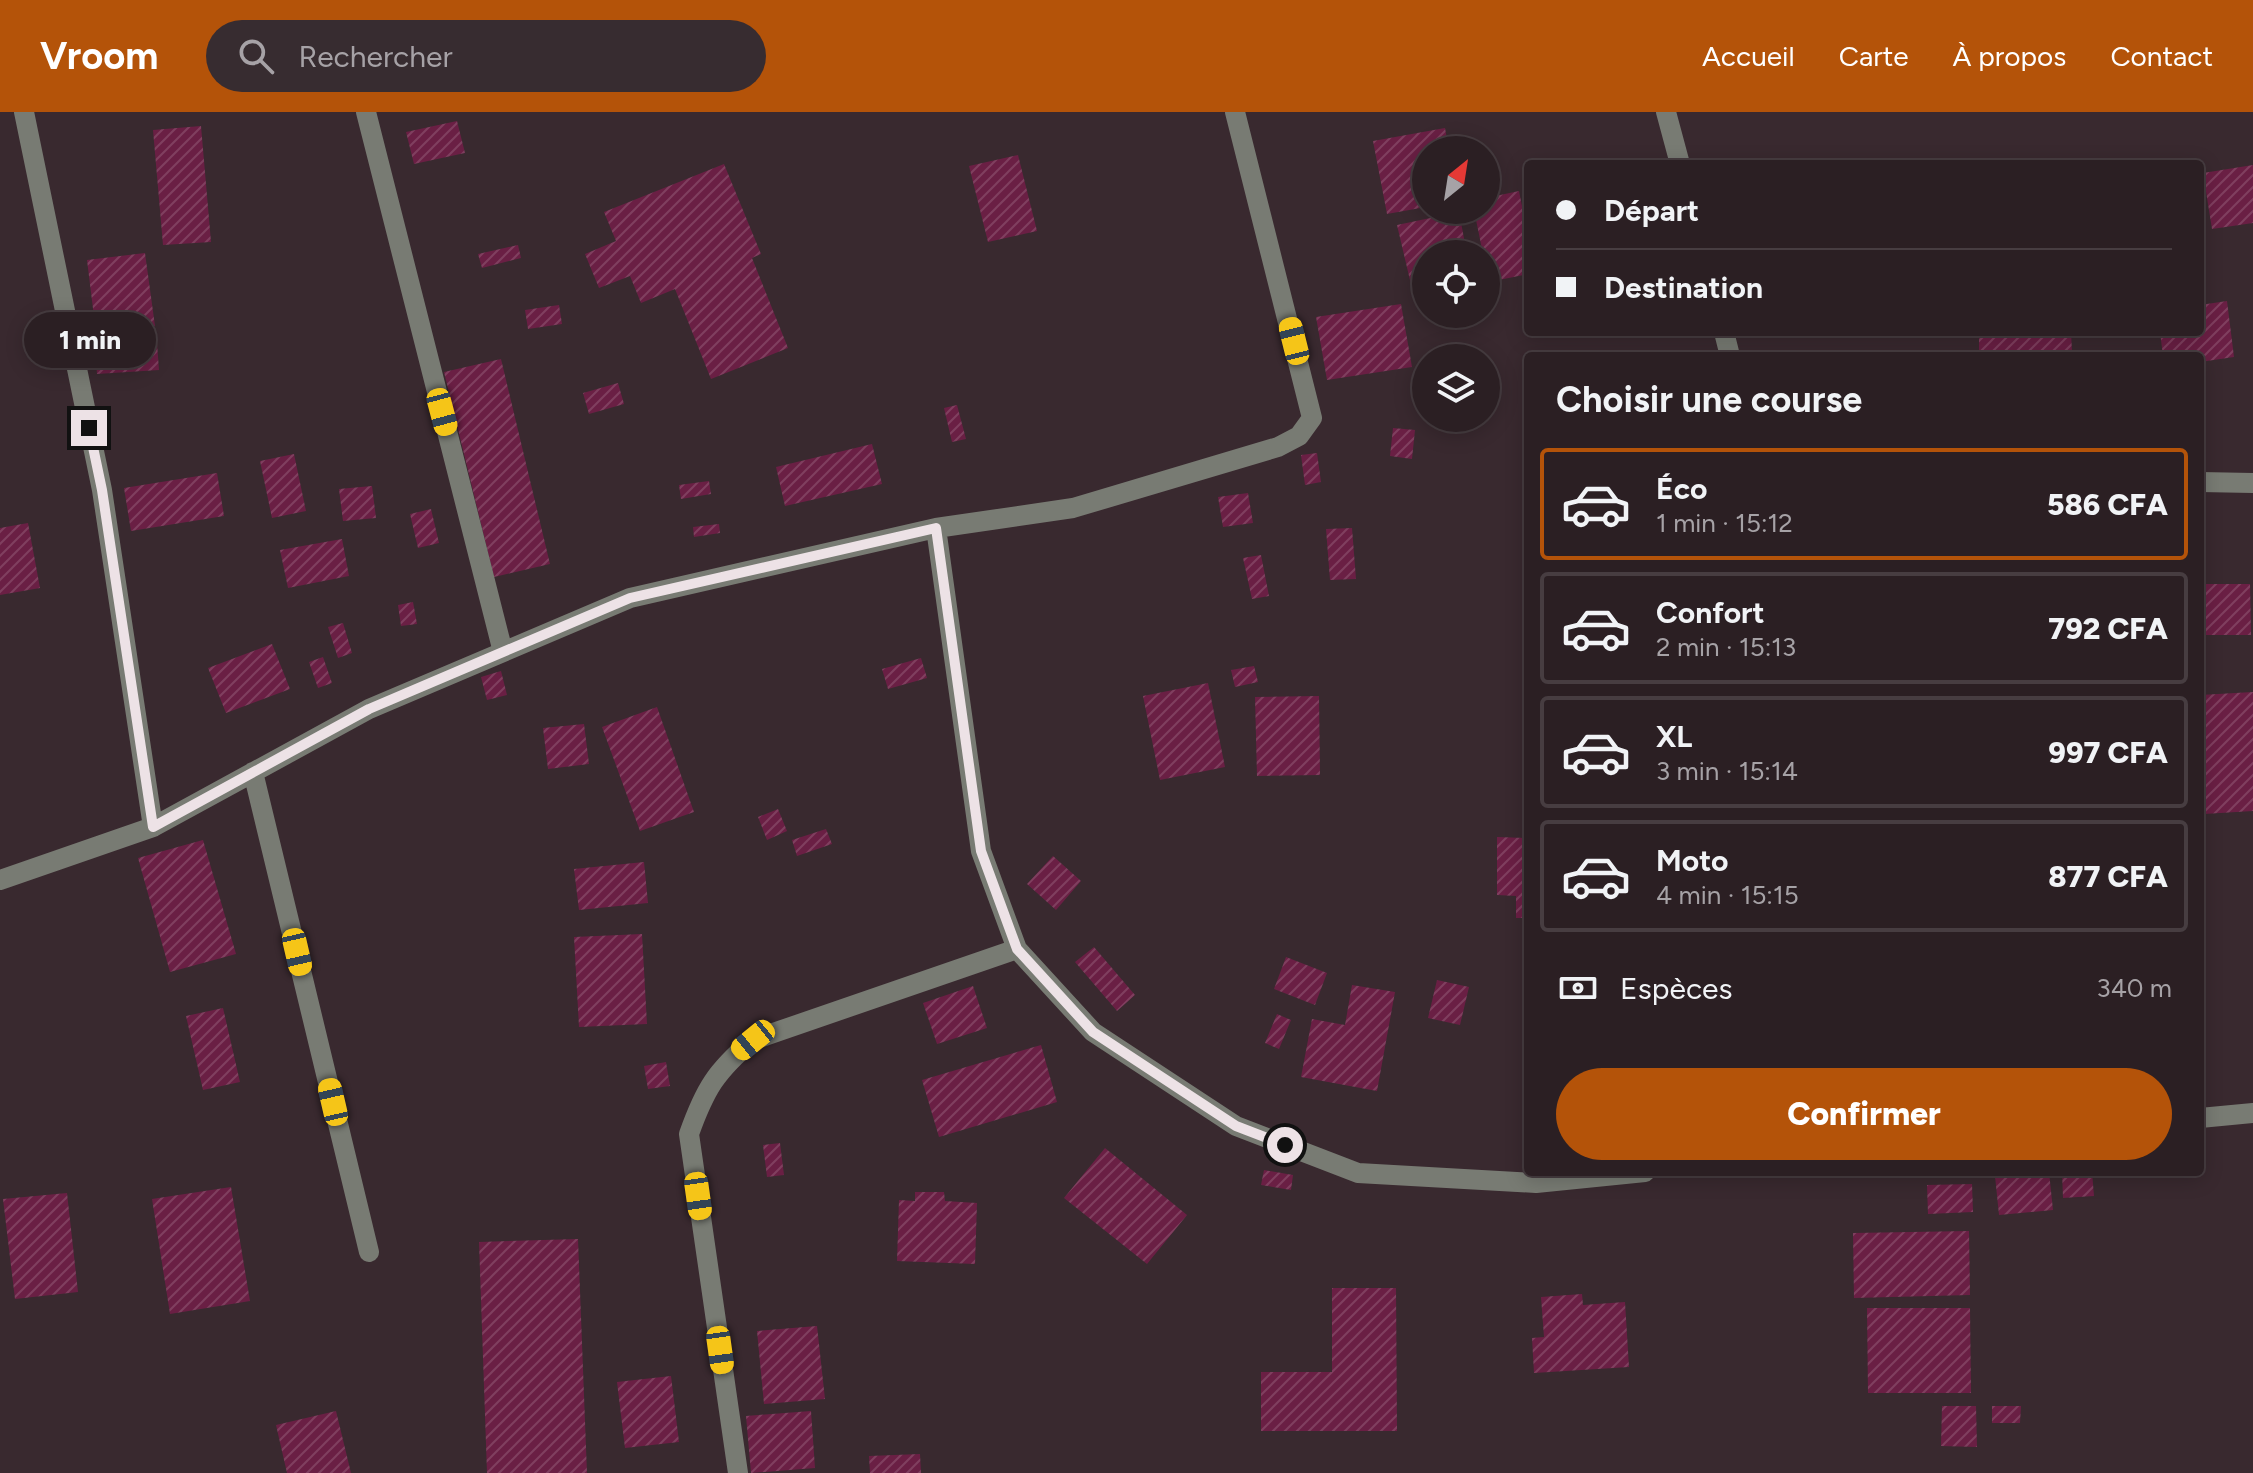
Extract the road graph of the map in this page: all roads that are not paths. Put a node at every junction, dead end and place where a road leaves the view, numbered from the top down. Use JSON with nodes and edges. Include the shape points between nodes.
{"nodes":[{"id":1,"x":24,"y":112,"type":"edge"},
{"id":2,"x":366,"y":112,"type":"edge"},
{"id":3,"x":1235,"y":112,"type":"edge"},
{"id":4,"x":1666,"y":112,"type":"edge"},
{"id":5,"x":1679,"y":160,"type":"edge"},
{"id":6,"x":2204,"y":482,"type":"edge"},
{"id":7,"x":2253,"y":483,"type":"edge"},
{"id":8,"x":936,"y":528,"type":"junction"},
{"id":9,"x":503,"y":652,"type":"junction"},
{"id":10,"x":253,"y":772,"type":"junction"},
{"id":11,"x":153,"y":827,"type":"junction"},
{"id":12,"x":0,"y":880,"type":"edge"},
{"id":13,"x":1017,"y":949,"type":"junction"},
{"id":14,"x":2253,"y":1113,"type":"edge"},
{"id":15,"x":2204,"y":1118,"type":"edge"},
{"id":16,"x":1605,"y":1176,"type":"edge"},
{"id":17,"x":369,"y":1252,"type":"dead end"},
{"id":18,"x":738,"y":1473,"type":"edge"}],
"edges":[{"from":1,"to":11,"type":"street","via":[[102,490]]},
{"from":2,"to":9,"type":"street"},
{"from":3,"to":8,"type":"street","via":[[1312,418],[1299,436],[1278,447],[1088,504]]},
{"from":4,"to":5,"type":"street"},
{"from":6,"to":7,"type":"street"},
{"from":8,"to":9,"type":"street","via":[[630,598]]},
{"from":8,"to":13,"type":"street","via":[[981,851]]},
{"from":9,"to":10,"type":"street","via":[[369,709]]},
{"from":10,"to":11,"type":"street"},
{"from":10,"to":17,"type":"street"},
{"from":11,"to":12,"type":"street"},
{"from":13,"to":16,"type":"street","via":[[1093,1032],[1236,1126],[1358,1173],[1536,1183]]},
{"from":13,"to":18,"type":"street","via":[[753,1040],[728,1061],[703,1094],[689,1134]]},
{"from":14,"to":15,"type":"street"}]}
